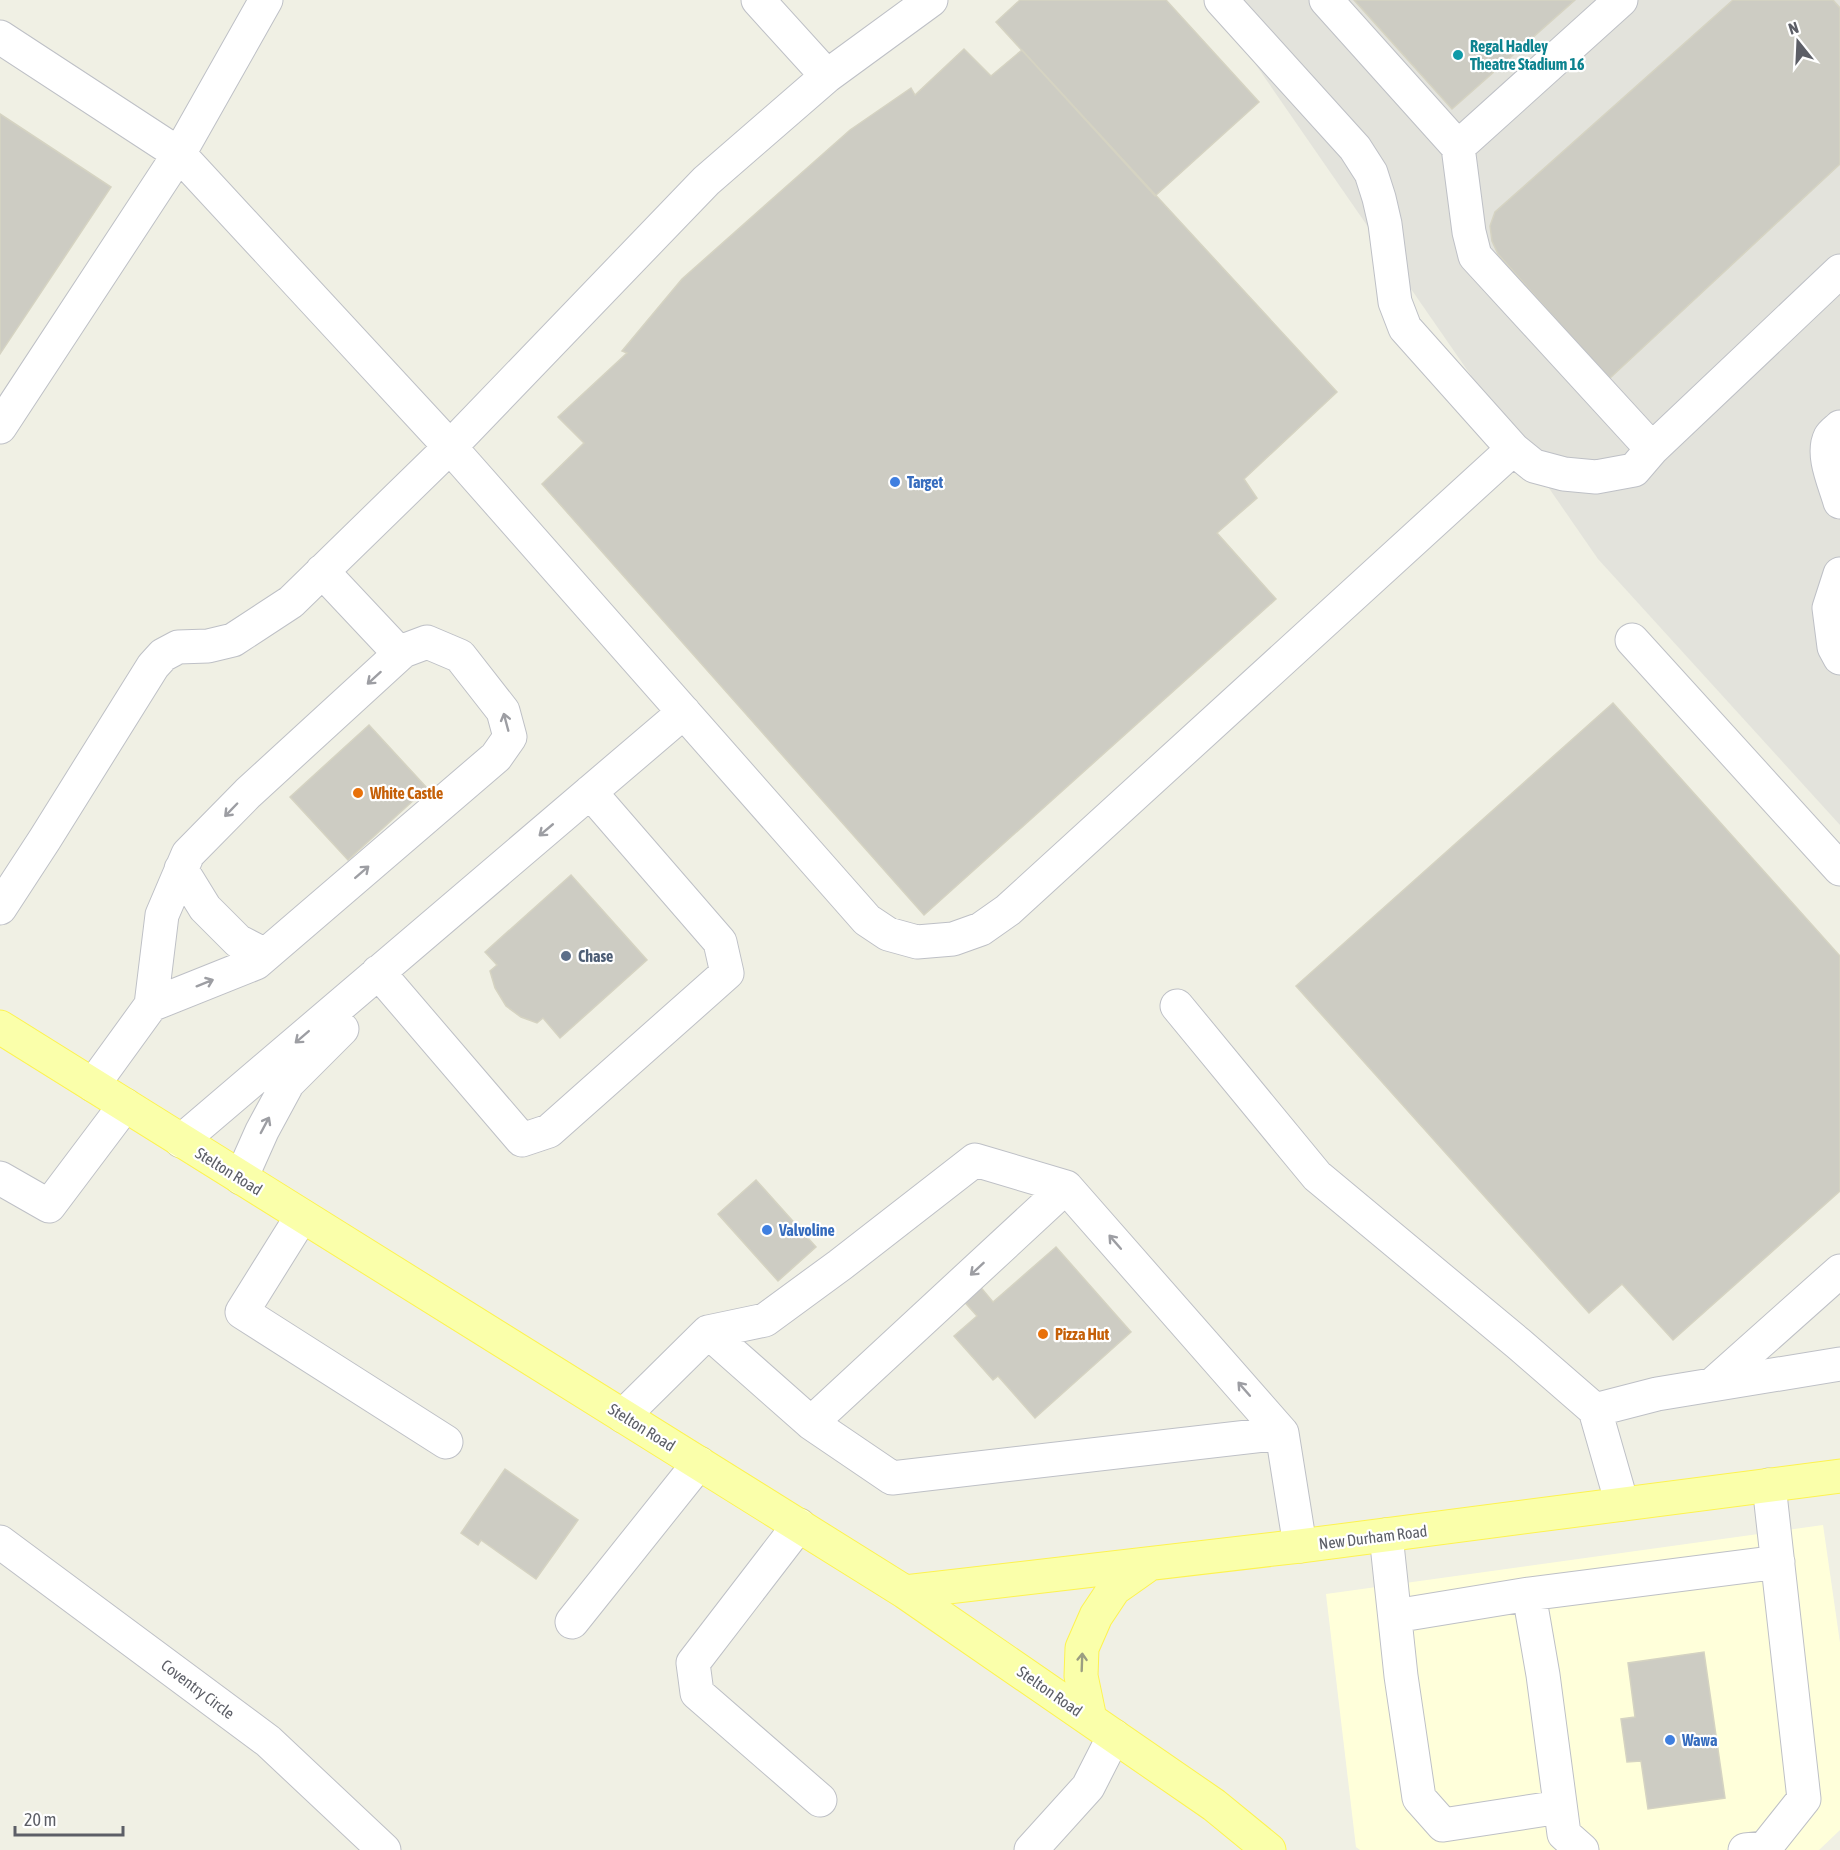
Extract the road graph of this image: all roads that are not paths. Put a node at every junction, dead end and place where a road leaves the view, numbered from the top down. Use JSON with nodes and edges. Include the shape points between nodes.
{"nodes":[{"id":1,"x":266,"y":0,"type":"edge"},
{"id":2,"x":758,"y":0,"type":"edge"},
{"id":3,"x":931,"y":0,"type":"edge"},
{"id":4,"x":1221,"y":0,"type":"edge"},
{"id":5,"x":1326,"y":0,"type":"edge"},
{"id":6,"x":1621,"y":0,"type":"edge"},
{"id":7,"x":0,"y":37,"type":"edge"},
{"id":8,"x":827,"y":76,"type":"junction"},
{"id":9,"x":1458,"y":147,"type":"junction"},
{"id":10,"x":179,"y":154,"type":"junction"},
{"id":11,"x":1840,"y":270,"type":"edge"},
{"id":12,"x":0,"y":427,"type":"edge"},
{"id":13,"x":1840,"y":427,"type":"edge"},
{"id":14,"x":450,"y":447,"type":"junction"},
{"id":15,"x":1513,"y":449,"type":"junction"},
{"id":16,"x":1652,"y":449,"type":"junction"},
{"id":17,"x":1840,"y":502,"type":"edge"},
{"id":18,"x":322,"y":572,"type":"junction"},
{"id":19,"x":1840,"y":574,"type":"edge"},
{"id":20,"x":1632,"y":640,"type":"dead end"},
{"id":21,"x":400,"y":654,"type":"junction"},
{"id":22,"x":1840,"y":658,"type":"edge"},
{"id":23,"x":684,"y":712,"type":"junction"},
{"id":24,"x":590,"y":792,"type":"junction"},
{"id":25,"x":181,"y":869,"type":"junction"},
{"id":26,"x":1840,"y":869,"type":"edge"},
{"id":27,"x":0,"y":908,"type":"edge"},
{"id":28,"x":265,"y":955,"type":"junction"},
{"id":29,"x":378,"y":972,"type":"junction"},
{"id":30,"x":151,"y":1005,"type":"junction"},
{"id":31,"x":1176,"y":1006,"type":"dead end"},
{"id":32,"x":0,"y":1027,"type":"edge"},
{"id":33,"x":93,"y":1085,"type":"junction"},
{"id":34,"x":125,"y":1105,"type":"junction"},
{"id":35,"x":181,"y":1141,"type":"junction"},
{"id":36,"x":0,"y":1178,"type":"edge"},
{"id":37,"x":241,"y":1178,"type":"junction"},
{"id":38,"x":1066,"y":1187,"type":"junction"},
{"id":39,"x":302,"y":1216,"type":"junction"},
{"id":40,"x":1840,"y":1271,"type":"edge"},
{"id":41,"x":708,"y":1332,"type":"junction"},
{"id":42,"x":1840,"y":1364,"type":"edge"},
{"id":43,"x":1712,"y":1385,"type":"junction"},
{"id":44,"x":1595,"y":1410,"type":"junction"},
{"id":45,"x":623,"y":1416,"type":"junction"},
{"id":46,"x":811,"y":1423,"type":"junction"},
{"id":47,"x":1282,"y":1432,"type":"junction"},
{"id":48,"x":446,"y":1442,"type":"dead end"},
{"id":49,"x":699,"y":1463,"type":"junction"},
{"id":50,"x":1840,"y":1476,"type":"edge"},
{"id":51,"x":1769,"y":1485,"type":"junction"},
{"id":52,"x":1622,"y":1504,"type":"junction"},
{"id":53,"x":799,"y":1526,"type":"junction"},
{"id":54,"x":1386,"y":1535,"type":"junction"},
{"id":55,"x":0,"y":1542,"type":"edge"},
{"id":56,"x":1300,"y":1546,"type":"junction"},
{"id":57,"x":1778,"y":1562,"type":"junction"},
{"id":58,"x":1149,"y":1564,"type":"junction"},
{"id":59,"x":906,"y":1592,"type":"junction"},
{"id":60,"x":1529,"y":1594,"type":"junction"},
{"id":61,"x":1395,"y":1617,"type":"junction"},
{"id":62,"x":572,"y":1622,"type":"dead end"},
{"id":63,"x":1102,"y":1728,"type":"junction"},
{"id":64,"x":820,"y":1800,"type":"dead end"},
{"id":65,"x":1560,"y":1807,"type":"junction"},
{"id":66,"x":384,"y":1850,"type":"edge"},
{"id":67,"x":1031,"y":1850,"type":"edge"},
{"id":68,"x":1269,"y":1850,"type":"edge"},
{"id":69,"x":1582,"y":1850,"type":"edge"},
{"id":70,"x":1745,"y":1850,"type":"edge"}],
"edges":[{"from":1,"to":10,"type":"street"},
{"from":2,"to":8,"type":"street"},
{"from":3,"to":8,"type":"street"},
{"from":4,"to":15,"type":"street","via":[[1354,148],[1371,173],[1385,224],[1395,302],[1405,328]]},
{"from":5,"to":9,"type":"street"},
{"from":6,"to":9,"type":"street"},
{"from":7,"to":10,"type":"street"},
{"from":8,"to":14,"type":"street","via":[[706,182]]},
{"from":9,"to":16,"type":"street","via":[[1475,256]]},
{"from":10,"to":12,"type":"street"},
{"from":10,"to":14,"type":"street"},
{"from":11,"to":16,"type":"street"},
{"from":13,"to":17,"type":"street","via":[[1830,435],[1827,447]]},
{"from":14,"to":18,"type":"street"},
{"from":14,"to":23,"type":"street"},
{"from":15,"to":16,"type":"street","via":[[1534,466],[1596,477],[1634,470]]},
{"from":15,"to":23,"type":"street","via":[[1008,910],[981,929],[953,939],[917,942],[888,934],[867,921]]},
{"from":18,"to":21,"type":"street"},
{"from":18,"to":27,"type":"street","via":[[291,602],[233,640],[178,647],[163,655]]},
{"from":19,"to":22,"type":"street","via":[[1829,609],[1834,647]]},
{"from":20,"to":26,"type":"street"},
{"from":21,"to":25,"type":"street","one_way":true,"via":[[248,793],[188,854]]},
{"from":28,"to":21,"type":"street","one_way":true,"via":[[496,757],[510,737],[503,711],[460,656],[427,642]]},
{"from":23,"to":24,"type":"street"},
{"from":24,"to":29,"type":"street","one_way":true},
{"from":24,"to":29,"type":"street","via":[[720,942],[727,973],[549,1131],[522,1140]]},
{"from":25,"to":28,"type":"street","via":[[205,908],[238,941]]},
{"from":25,"to":30,"type":"street","via":[[162,915]]},
{"from":30,"to":28,"type":"street","one_way":true,"via":[[256,963]]},
{"from":29,"to":35,"type":"street","one_way":true},
{"from":37,"to":29,"type":"street","one_way":true,"via":[[288,1083],[352,1020]]},
{"from":30,"to":33,"type":"street"},
{"from":31,"to":44,"type":"street","via":[[1317,1176]]},
{"from":32,"to":33,"type":"main road","name":"Stelton Road"},
{"from":33,"to":34,"type":"main road","name":"Stelton Road"},
{"from":34,"to":35,"type":"main road","name":"Stelton Road"},
{"from":34,"to":36,"type":"street","via":[[49,1206]]},
{"from":35,"to":37,"type":"main road","name":"Stelton Road"},
{"from":37,"to":39,"type":"main road","name":"Stelton Road"},
{"from":38,"to":41,"type":"street","via":[[975,1160],[765,1320]]},
{"from":38,"to":46,"type":"street","one_way":true},
{"from":47,"to":38,"type":"street","one_way":true},
{"from":39,"to":45,"type":"main road","name":"Stelton Road"},
{"from":39,"to":48,"type":"street","via":[[242,1312]]},
{"from":40,"to":43,"type":"street"},
{"from":41,"to":45,"type":"street"},
{"from":41,"to":46,"type":"street"},
{"from":42,"to":43,"type":"street"},
{"from":43,"to":44,"type":"street"},
{"from":44,"to":52,"type":"street"},
{"from":45,"to":49,"type":"main road","name":"Stelton Road"},
{"from":46,"to":47,"type":"street","via":[[892,1478]]},
{"from":47,"to":56,"type":"street"},
{"from":49,"to":53,"type":"main road","name":"Stelton Road"},
{"from":49,"to":62,"type":"street"},
{"from":50,"to":51,"type":"main road","name":"New Durham Road"},
{"from":51,"to":52,"type":"main road","name":"New Durham Road"},
{"from":51,"to":57,"type":"street"},
{"from":52,"to":54,"type":"main road","name":"New Durham Road"},
{"from":53,"to":59,"type":"main road","name":"Stelton Road"},
{"from":53,"to":64,"type":"street","via":[[693,1663],[697,1693]]},
{"from":54,"to":56,"type":"main road","name":"New Durham Road"},
{"from":54,"to":61,"type":"street"},
{"from":55,"to":66,"type":"street","name":"Coventry Circle","via":[[268,1741]]},
{"from":56,"to":58,"type":"main road","name":"New Durham Road"},
{"from":57,"to":60,"type":"street"},
{"from":57,"to":70,"type":"street","via":[[1804,1799],[1765,1848]]},
{"from":58,"to":59,"type":"main road","name":"New Durham Road"},
{"from":63,"to":58,"type":"main road","one_way":true,"via":[[1082,1676],[1082,1648],[1114,1589]]},
{"from":59,"to":63,"type":"main road","name":"Stelton Road"},
{"from":60,"to":61,"type":"street"},
{"from":60,"to":65,"type":"street"},
{"from":61,"to":65,"type":"street","via":[[1419,1798],[1443,1825]]},
{"from":63,"to":67,"type":"street","via":[[1088,1787]]},
{"from":63,"to":68,"type":"main road","name":"Stelton Road","via":[[1214,1805]]},
{"from":65,"to":69,"type":"street","via":[[1564,1834]]}]}
